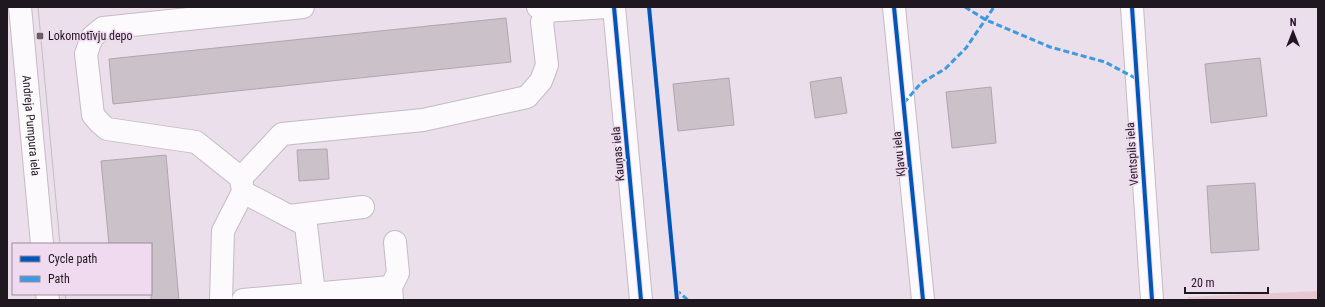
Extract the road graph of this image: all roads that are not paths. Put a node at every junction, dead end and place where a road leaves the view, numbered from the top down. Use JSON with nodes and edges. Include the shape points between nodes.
{"nodes":[{"id":1,"x":20,"y":7,"type":"edge"},
{"id":2,"x":303,"y":7,"type":"edge"},
{"id":3,"x":607,"y":7,"type":"edge"},
{"id":4,"x":614,"y":7,"type":"edge"},
{"id":5,"x":894,"y":7,"type":"edge"},
{"id":6,"x":1132,"y":7,"type":"edge"},
{"id":7,"x":542,"y":9,"type":"edge"},
{"id":8,"x":242,"y":185,"type":"junction"},
{"id":9,"x":363,"y":207,"type":"dead end"},
{"id":10,"x":289,"y":216,"type":"junction"},
{"id":11,"x":395,"y":242,"type":"dead end"},
{"id":12,"x":42,"y":243,"type":"edge"},
{"id":13,"x":314,"y":293,"type":"junction"},
{"id":14,"x":392,"y":294,"type":"edge"},
{"id":15,"x":221,"y":300,"type":"edge"},
{"id":16,"x":243,"y":300,"type":"edge"},
{"id":17,"x":641,"y":300,"type":"edge"},
{"id":18,"x":923,"y":300,"type":"edge"},
{"id":19,"x":1152,"y":300,"type":"edge"}],
"edges":[{"from":1,"to":12,"type":"street","name":"Andreja Pumpura iela"},
{"from":2,"to":8,"type":"street","via":[[102,28],[92,37],[86,54],[93,115],[107,129],[196,142]]},
{"from":3,"to":7,"type":"street"},
{"from":4,"to":17,"type":"street","name":"Kauņas iela"},
{"from":5,"to":18,"type":"street","name":"Kļavu iela"},
{"from":6,"to":19,"type":"street","name":"Ventspils iela"},
{"from":7,"to":8,"type":"street","via":[[547,65],[541,82],[527,97],[423,120],[282,134]]},
{"from":8,"to":10,"type":"street"},
{"from":8,"to":15,"type":"street","via":[[223,231]]},
{"from":9,"to":10,"type":"street"},
{"from":10,"to":13,"type":"street","via":[[306,225]]},
{"from":11,"to":14,"type":"street","via":[[398,273]]},
{"from":13,"to":14,"type":"street"},
{"from":13,"to":16,"type":"street"}]}
